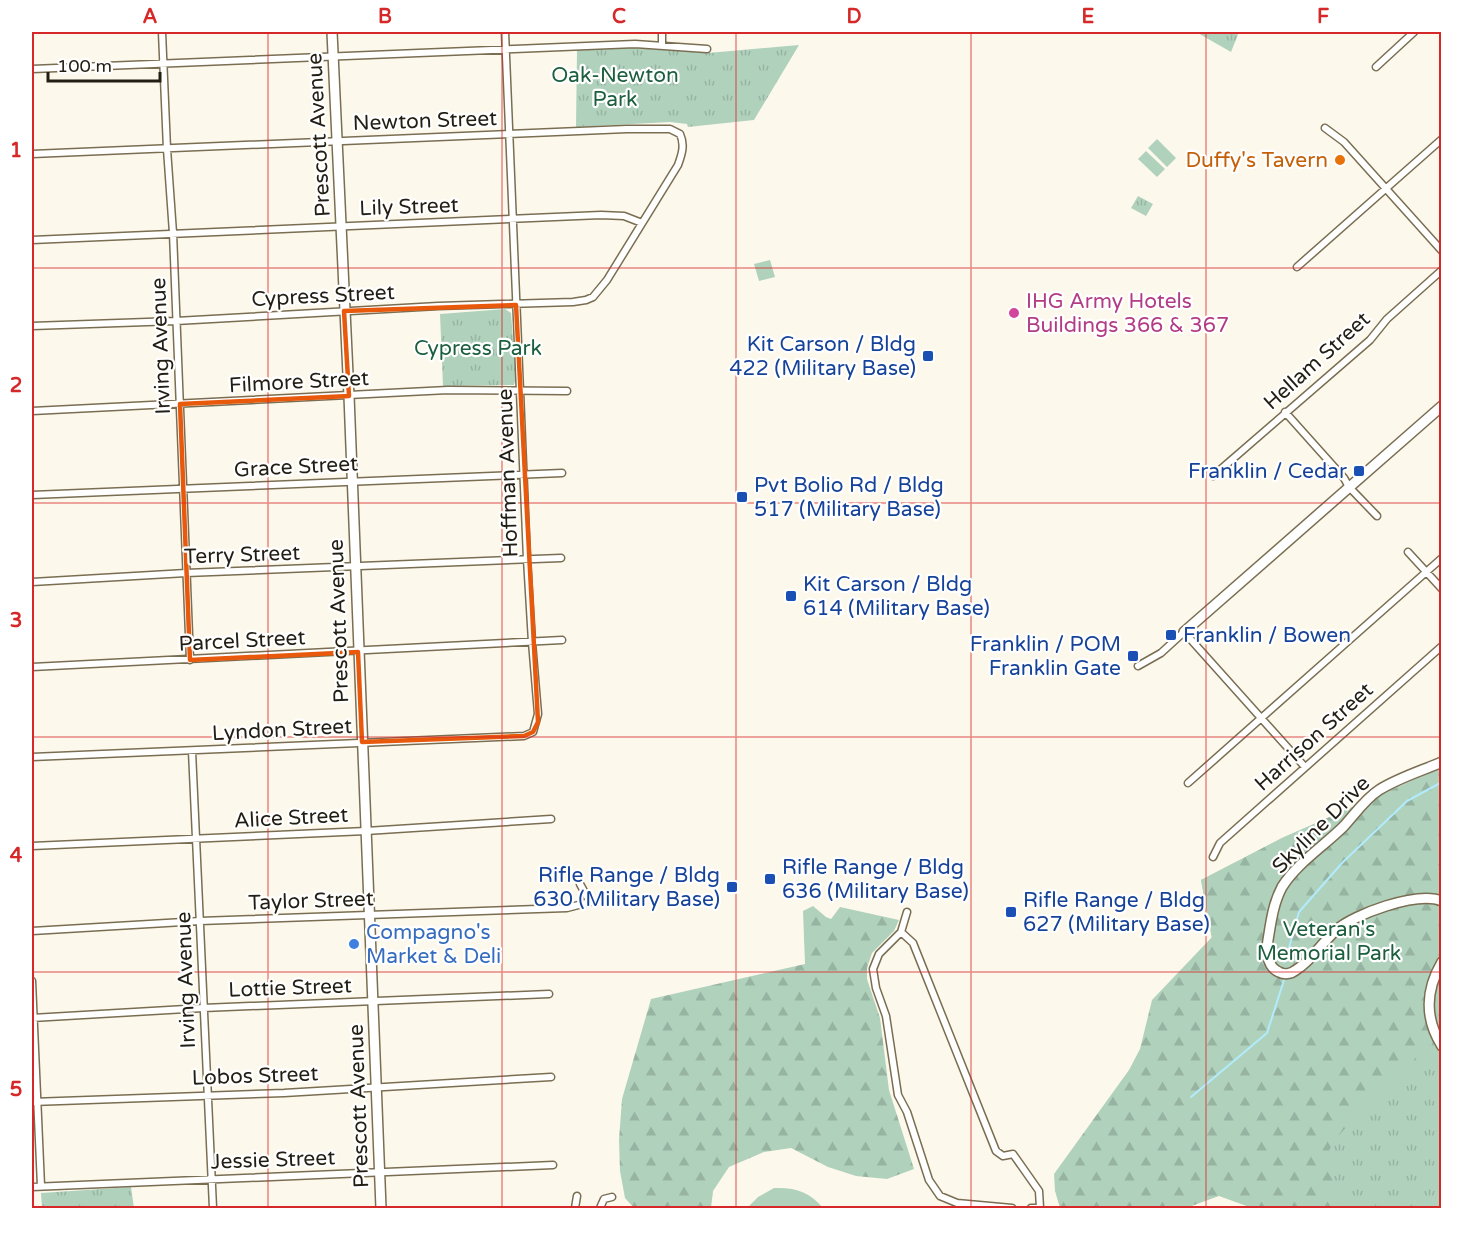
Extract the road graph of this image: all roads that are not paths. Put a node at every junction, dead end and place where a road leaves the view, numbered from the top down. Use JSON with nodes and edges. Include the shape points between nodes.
{"nodes":[{"id":1,"x":162,"y":32,"type":"edge"},
{"id":2,"x":332,"y":32,"type":"edge"},
{"id":3,"x":505,"y":32,"type":"edge"},
{"id":4,"x":662,"y":32,"type":"edge"},
{"id":5,"x":1414,"y":32,"type":"edge"},
{"id":6,"x":662,"y":46,"type":"junction"},
{"id":7,"x":506,"y":49,"type":"junction"},
{"id":8,"x":707,"y":49,"type":"dead end"},
{"id":9,"x":333,"y":57,"type":"junction"},
{"id":10,"x":163,"y":63,"type":"junction"},
{"id":11,"x":1376,"y":66,"type":"dead end"},
{"id":12,"x":32,"y":69,"type":"edge"},
{"id":13,"x":1325,"y":128,"type":"dead end"},
{"id":14,"x":676,"y":131,"type":"joint"},
{"id":15,"x":509,"y":134,"type":"junction"},
{"id":16,"x":1442,"y":139,"type":"edge"},
{"id":17,"x":337,"y":141,"type":"junction"},
{"id":18,"x":167,"y":149,"type":"junction"},
{"id":19,"x":32,"y":154,"type":"edge"},
{"id":20,"x":1385,"y":189,"type":"junction"},
{"id":21,"x":512,"y":219,"type":"junction"},
{"id":22,"x":642,"y":223,"type":"junction"},
{"id":23,"x":341,"y":226,"type":"junction"},
{"id":24,"x":173,"y":233,"type":"junction"},
{"id":25,"x":32,"y":240,"type":"edge"},
{"id":26,"x":1442,"y":251,"type":"edge"},
{"id":27,"x":1297,"y":267,"type":"dead end"},
{"id":28,"x":1442,"y":270,"type":"edge"},
{"id":29,"x":516,"y":305,"type":"junction"},
{"id":30,"x":345,"y":311,"type":"junction"},
{"id":31,"x":176,"y":321,"type":"junction"},
{"id":32,"x":32,"y":326,"type":"edge"},
{"id":33,"x":521,"y":390,"type":"junction"},
{"id":34,"x":567,"y":391,"type":"dead end"},
{"id":35,"x":349,"y":396,"type":"junction"},
{"id":36,"x":180,"y":404,"type":"junction"},
{"id":37,"x":1442,"y":406,"type":"edge"},
{"id":38,"x":32,"y":411,"type":"edge"},
{"id":39,"x":1285,"y":412,"type":"junction"},
{"id":40,"x":562,"y":473,"type":"dead end"},
{"id":41,"x":524,"y":474,"type":"junction"},
{"id":42,"x":1213,"y":476,"type":"dead end"},
{"id":43,"x":351,"y":481,"type":"junction"},
{"id":44,"x":1349,"y":487,"type":"junction"},
{"id":45,"x":182,"y":489,"type":"junction"},
{"id":46,"x":32,"y":495,"type":"edge"},
{"id":47,"x":1377,"y":516,"type":"dead end"},
{"id":48,"x":1408,"y":552,"type":"dead end"},
{"id":49,"x":561,"y":558,"type":"dead end"},
{"id":50,"x":1442,"y":558,"type":"edge"},
{"id":51,"x":527,"y":559,"type":"junction"},
{"id":52,"x":355,"y":567,"type":"junction"},
{"id":53,"x":1426,"y":572,"type":"junction"},
{"id":54,"x":186,"y":573,"type":"junction"},
{"id":55,"x":32,"y":582,"type":"edge"},
{"id":56,"x":1442,"y":589,"type":"edge"},
{"id":57,"x":1184,"y":632,"type":"junction"},
{"id":58,"x":562,"y":640,"type":"dead end"},
{"id":59,"x":532,"y":642,"type":"junction"},
{"id":60,"x":1442,"y":646,"type":"edge"},
{"id":61,"x":358,"y":652,"type":"junction"},
{"id":62,"x":190,"y":660,"type":"junction"},
{"id":63,"x":1138,"y":666,"type":"dead end"},
{"id":64,"x":32,"y":667,"type":"edge"},
{"id":65,"x":1261,"y":718,"type":"junction"},
{"id":66,"x":533,"y":732,"type":"joint"},
{"id":67,"x":362,"y":742,"type":"junction"},
{"id":68,"x":192,"y":751,"type":"junction"},
{"id":69,"x":32,"y":757,"type":"edge"},
{"id":70,"x":1442,"y":762,"type":"edge"},
{"id":71,"x":1305,"y":767,"type":"junction"},
{"id":72,"x":1188,"y":783,"type":"dead end"},
{"id":73,"x":551,"y":819,"type":"dead end"},
{"id":74,"x":366,"y":831,"type":"junction"},
{"id":75,"x":197,"y":839,"type":"junction"},
{"id":76,"x":32,"y":846,"type":"edge"},
{"id":77,"x":1213,"y":857,"type":"dead end"},
{"id":78,"x":580,"y":884,"type":"dead end"},
{"id":79,"x":1442,"y":901,"type":"edge"},
{"id":80,"x":907,"y":912,"type":"dead end"},
{"id":81,"x":369,"y":916,"type":"junction"},
{"id":82,"x":200,"y":921,"type":"junction"},
{"id":83,"x":32,"y":931,"type":"edge"},
{"id":84,"x":901,"y":932,"type":"junction"},
{"id":85,"x":1442,"y":962,"type":"edge"},
{"id":86,"x":32,"y":981,"type":"edge"},
{"id":87,"x":549,"y":994,"type":"dead end"},
{"id":88,"x":373,"y":1002,"type":"junction"},
{"id":89,"x":204,"y":1008,"type":"junction"},
{"id":90,"x":33,"y":1018,"type":"edge"},
{"id":91,"x":1442,"y":1046,"type":"edge"},
{"id":92,"x":551,"y":1077,"type":"dead end"},
{"id":93,"x":377,"y":1088,"type":"junction"},
{"id":94,"x":207,"y":1094,"type":"junction"},
{"id":95,"x":35,"y":1102,"type":"edge"},
{"id":96,"x":553,"y":1165,"type":"dead end"},
{"id":97,"x":380,"y":1172,"type":"junction"},
{"id":98,"x":211,"y":1179,"type":"junction"},
{"id":99,"x":40,"y":1186,"type":"junction"},
{"id":100,"x":32,"y":1187,"type":"edge"},
{"id":101,"x":577,"y":1196,"type":"dead end"},
{"id":102,"x":612,"y":1197,"type":"dead end"},
{"id":103,"x":1040,"y":1208,"type":"edge"},
{"id":104,"x":213,"y":1209,"type":"edge"},
{"id":105,"x":381,"y":1209,"type":"edge"},
{"id":106,"x":575,"y":1209,"type":"edge"},
{"id":107,"x":600,"y":1209,"type":"edge"},
{"id":108,"x":1012,"y":1209,"type":"edge"},
{"id":109,"x":1031,"y":1209,"type":"edge"}],
"edges":[{"from":1,"to":10,"type":"street","name":"Irving Avenue"},
{"from":2,"to":9,"type":"street","name":"Prescott Avenue"},
{"from":3,"to":7,"type":"street","name":"Hoffman Avenue"},
{"from":4,"to":6,"type":"street"},
{"from":5,"to":11,"type":"street"},
{"from":6,"to":7,"type":"street"},
{"from":6,"to":8,"type":"street"},
{"from":7,"to":9,"type":"street"},
{"from":7,"to":15,"type":"street","name":"Hoffman Avenue"},
{"from":9,"to":10,"type":"street"},
{"from":9,"to":17,"type":"street","name":"Prescott Avenue"},
{"from":10,"to":12,"type":"street"},
{"from":10,"to":18,"type":"street","name":"Irving Avenue"},
{"from":13,"to":20,"type":"street","via":[[1344,142]]},
{"from":14,"to":15,"type":"street","name":"Newton Street"},
{"from":14,"to":22,"type":"street","name":"Cypress Street","via":[[682,139],[678,165]]},
{"from":15,"to":17,"type":"street","name":"Newton Street"},
{"from":15,"to":21,"type":"street","name":"Hoffman Avenue"},
{"from":16,"to":20,"type":"street"},
{"from":17,"to":18,"type":"street","name":"Newton Street"},
{"from":17,"to":23,"type":"street","name":"Prescott Avenue"},
{"from":18,"to":19,"type":"street","name":"Newton Street"},
{"from":18,"to":24,"type":"street","name":"Irving Avenue"},
{"from":20,"to":26,"type":"street"},
{"from":20,"to":27,"type":"street"},
{"from":21,"to":22,"type":"street","name":"Lily Street","via":[[624,216]]},
{"from":21,"to":23,"type":"street","name":"Lily Street"},
{"from":21,"to":29,"type":"street","name":"Hoffman Avenue"},
{"from":22,"to":29,"type":"street","name":"Cypress Street","via":[[597,293],[586,300]]},
{"from":23,"to":24,"type":"street","name":"Lily Street"},
{"from":23,"to":30,"type":"street","name":"Prescott Avenue"},
{"from":24,"to":25,"type":"street","name":"Lily Street"},
{"from":24,"to":31,"type":"street","name":"Irving Avenue"},
{"from":28,"to":39,"type":"street","name":"Hellam Street","via":[[1387,319],[1370,340]]},
{"from":29,"to":30,"type":"street","name":"Cypress Street"},
{"from":29,"to":33,"type":"street","name":"Hoffman Avenue"},
{"from":30,"to":31,"type":"street","name":"Cypress Street"},
{"from":30,"to":35,"type":"street","name":"Prescott Avenue"},
{"from":31,"to":32,"type":"street","name":"Cypress Street"},
{"from":31,"to":36,"type":"street","name":"Irving Avenue"},
{"from":33,"to":34,"type":"street","name":"Filmore Street"},
{"from":33,"to":35,"type":"street","name":"Filmore Street"},
{"from":33,"to":41,"type":"street","name":"Hoffman Avenue"},
{"from":35,"to":36,"type":"street","name":"Filmore Street"},
{"from":35,"to":43,"type":"street","name":"Prescott Avenue"},
{"from":36,"to":38,"type":"street","name":"Filmore Street"},
{"from":36,"to":45,"type":"street","name":"Irving Avenue"},
{"from":37,"to":44,"type":"street"},
{"from":39,"to":42,"type":"street","name":"Hellam Street"},
{"from":39,"to":44,"type":"street"},
{"from":40,"to":41,"type":"street","name":"Grace Street"},
{"from":41,"to":43,"type":"street","name":"Grace Street"},
{"from":41,"to":51,"type":"street","name":"Hoffman Avenue"},
{"from":43,"to":45,"type":"street","name":"Grace Street"},
{"from":43,"to":52,"type":"street","name":"Prescott Avenue"},
{"from":44,"to":47,"type":"street"},
{"from":44,"to":57,"type":"street"},
{"from":45,"to":46,"type":"street","name":"Grace Street"},
{"from":45,"to":54,"type":"street","name":"Irving Avenue"},
{"from":48,"to":53,"type":"street"},
{"from":49,"to":51,"type":"street","name":"Terry Street"},
{"from":50,"to":53,"type":"street"},
{"from":51,"to":52,"type":"street","name":"Terry Street"},
{"from":51,"to":59,"type":"street","name":"Hoffman Avenue"},
{"from":52,"to":54,"type":"street","name":"Terry Street"},
{"from":52,"to":61,"type":"street","name":"Prescott Avenue"},
{"from":53,"to":56,"type":"street"},
{"from":53,"to":65,"type":"street"},
{"from":54,"to":55,"type":"street","name":"Terry Street"},
{"from":54,"to":62,"type":"street","name":"Irving Avenue"},
{"from":57,"to":63,"type":"street","via":[[1161,653]]},
{"from":57,"to":65,"type":"street"},
{"from":58,"to":59,"type":"street","name":"Parcel Street"},
{"from":59,"to":61,"type":"street","name":"Parcel Street"},
{"from":59,"to":66,"type":"street","name":"Hoffman Avenue","via":[[538,714]]},
{"from":60,"to":71,"type":"street","name":"Harrison Street"},
{"from":61,"to":62,"type":"street","name":"Parcel Street"},
{"from":61,"to":67,"type":"street","name":"Prescott Avenue"},
{"from":62,"to":64,"type":"street","name":"Parcel Street"},
{"from":65,"to":71,"type":"street"},
{"from":65,"to":72,"type":"street"},
{"from":66,"to":67,"type":"street","name":"Lyndon Street","via":[[524,736]]},
{"from":67,"to":68,"type":"street","name":"Lyndon Street"},
{"from":67,"to":74,"type":"street","name":"Prescott Avenue"},
{"from":68,"to":69,"type":"street","name":"Lyndon Street"},
{"from":68,"to":75,"type":"street","name":"Irving Avenue"},
{"from":70,"to":79,"type":"street","name":"Skyline Drive","via":[[1376,792],[1291,877],[1275,905],[1268,958],[1272,968],[1282,974],[1291,973],[1354,917],[1417,899]]},
{"from":71,"to":77,"type":"street","name":"Harrison Street","via":[[1220,843]]},
{"from":73,"to":74,"type":"street","name":"Alice Street"},
{"from":74,"to":75,"type":"street","name":"Alice Street"},
{"from":74,"to":81,"type":"street","name":"Prescott Avenue"},
{"from":75,"to":76,"type":"street","name":"Alice Street"},
{"from":75,"to":82,"type":"street","name":"Irving Avenue"},
{"from":78,"to":81,"type":"street","name":"Taylor Street","via":[[590,902],[567,908]]},
{"from":80,"to":84,"type":"street"},
{"from":81,"to":82,"type":"street","name":"Taylor Street"},
{"from":81,"to":88,"type":"street","name":"Prescott Avenue"},
{"from":82,"to":83,"type":"street","name":"Taylor Street"},
{"from":82,"to":89,"type":"street","name":"Irving Avenue"},
{"from":84,"to":103,"type":"street","via":[[910,938],[917,952],[996,1151],[1003,1156],[1013,1154],[1040,1191]]},
{"from":84,"to":108,"type":"street","via":[[879,954],[873,976],[886,1016],[898,1095],[908,1112],[929,1180],[940,1196],[951,1202]]},
{"from":85,"to":91,"type":"street","via":[[1431,984],[1429,1005]]},
{"from":86,"to":90,"type":"street"},
{"from":87,"to":88,"type":"street","name":"Lottie Street"},
{"from":88,"to":89,"type":"street","name":"Lottie Street"},
{"from":88,"to":93,"type":"street","name":"Prescott Avenue"},
{"from":89,"to":90,"type":"street","name":"Lottie Street"},
{"from":89,"to":94,"type":"street","name":"Irving Avenue"},
{"from":90,"to":95,"type":"street"},
{"from":92,"to":93,"type":"street","name":"Lobos Street"},
{"from":93,"to":94,"type":"street","name":"Lobos Street"},
{"from":93,"to":97,"type":"street","name":"Prescott Avenue"},
{"from":94,"to":95,"type":"street","name":"Lobos Street"},
{"from":94,"to":98,"type":"street","name":"Irving Avenue"},
{"from":95,"to":99,"type":"street"},
{"from":96,"to":97,"type":"street","name":"Jessie Street"},
{"from":97,"to":98,"type":"street","name":"Jessie Street"},
{"from":97,"to":105,"type":"street","name":"Prescott Avenue"},
{"from":98,"to":99,"type":"street","name":"Jessie Street"},
{"from":98,"to":104,"type":"street","name":"Irving Avenue"},
{"from":99,"to":100,"type":"street","name":"Jessie Street"},
{"from":101,"to":106,"type":"street"},
{"from":102,"to":107,"type":"street","via":[[604,1199]]},
{"from":103,"to":109,"type":"street"}]}
